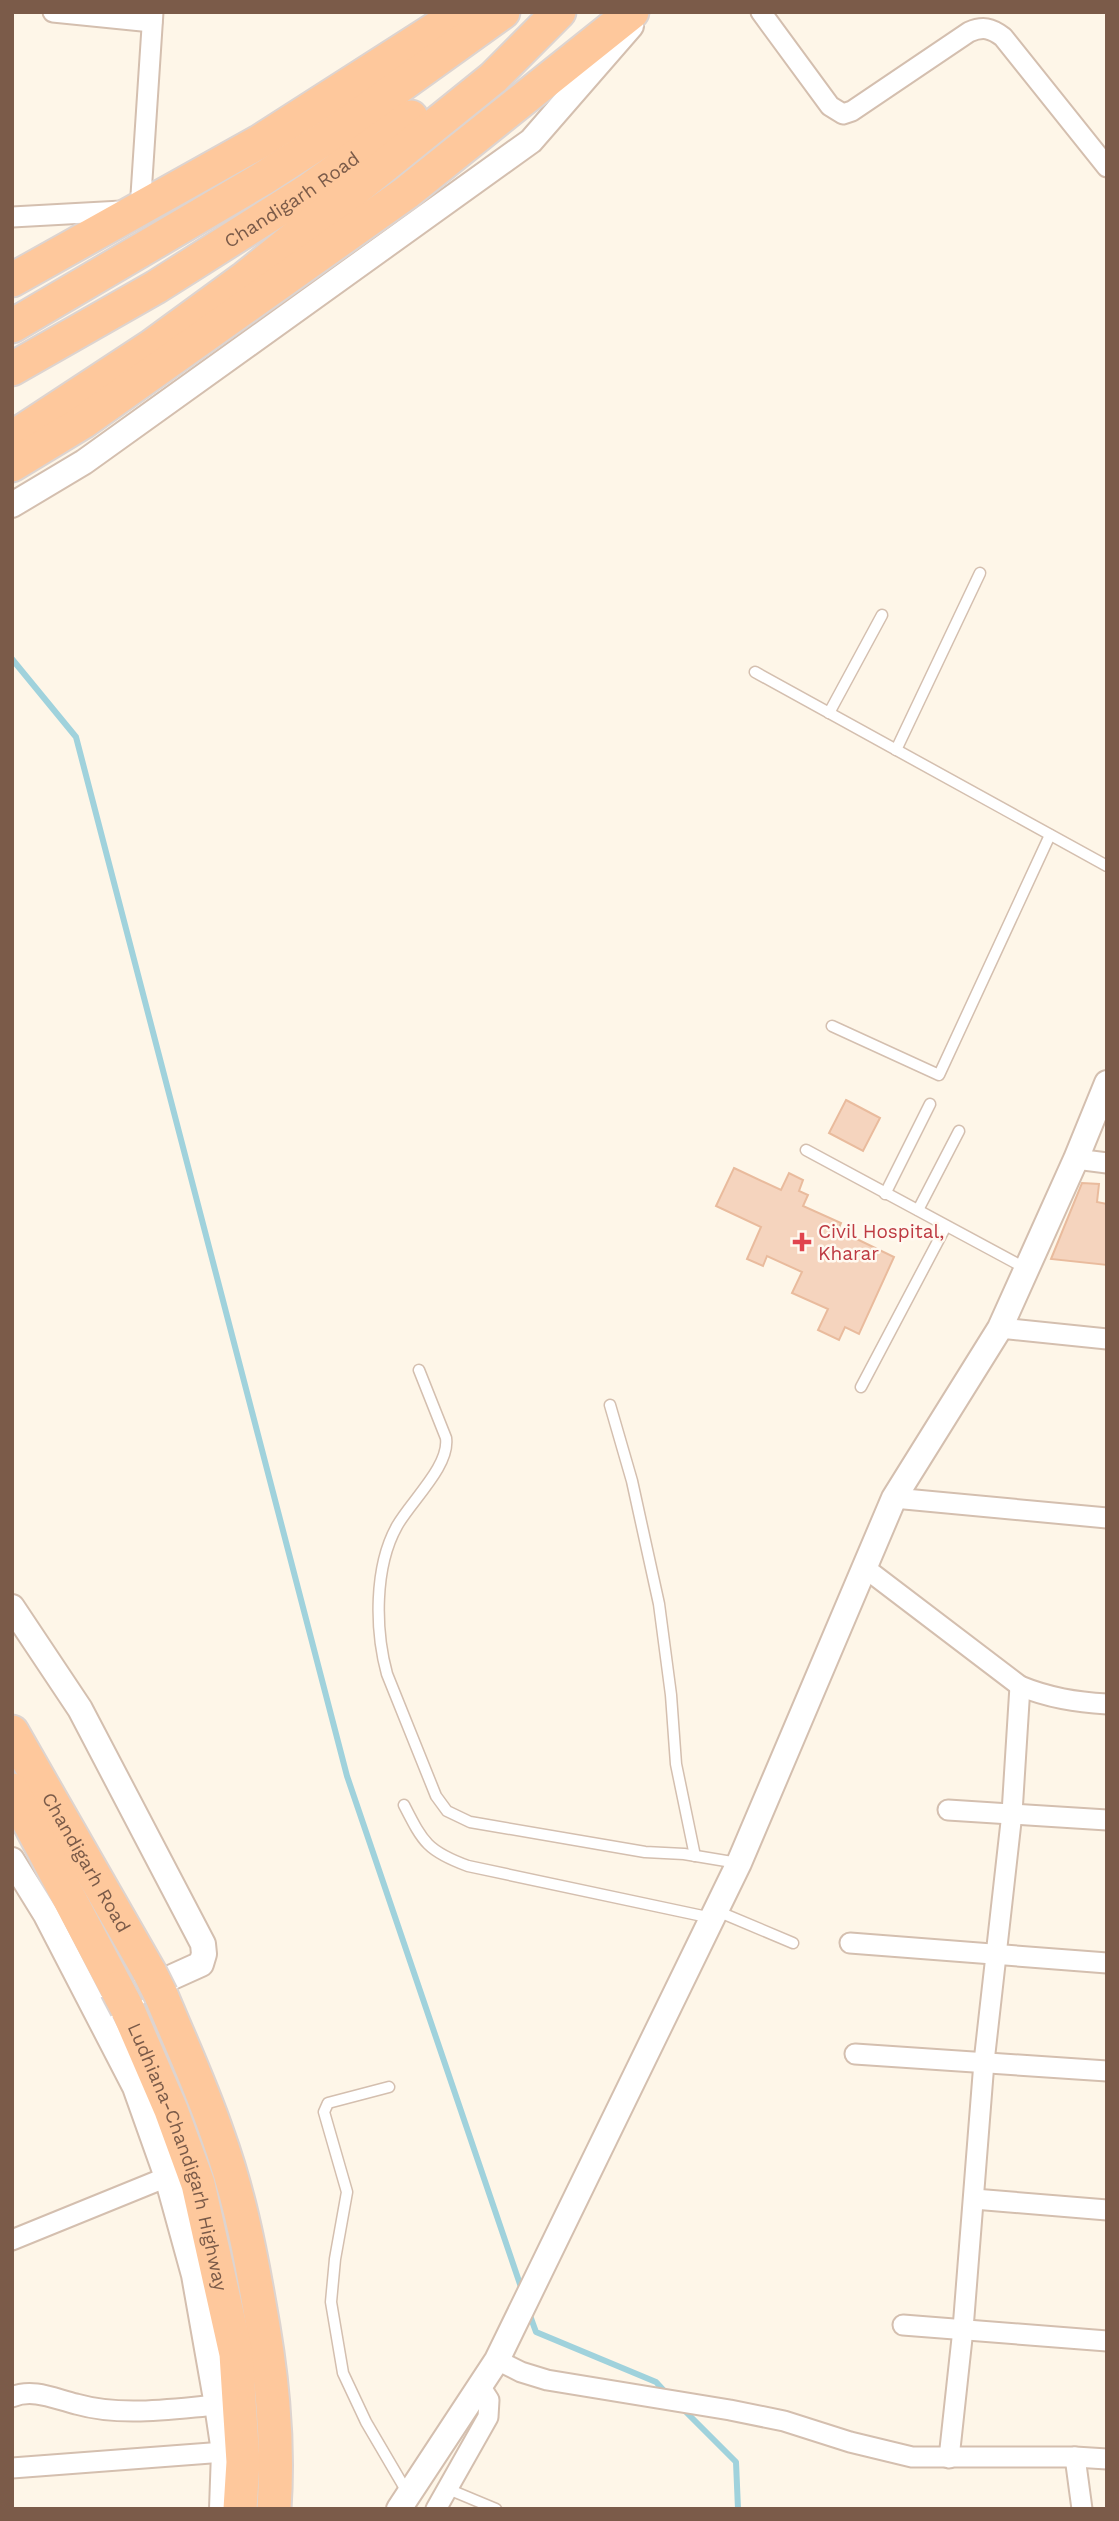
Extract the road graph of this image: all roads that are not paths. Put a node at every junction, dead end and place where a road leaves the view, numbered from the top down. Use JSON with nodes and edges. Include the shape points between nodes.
{"nodes":[{"id":1,"x":53,"y":12,"type":"edge"},
{"id":2,"x":462,"y":12,"type":"edge"},
{"id":3,"x":503,"y":12,"type":"edge"},
{"id":4,"x":559,"y":12,"type":"edge"},
{"id":5,"x":632,"y":12,"type":"edge"},
{"id":6,"x":643,"y":12,"type":"edge"},
{"id":7,"x":761,"y":12,"type":"edge"},
{"id":8,"x":153,"y":17,"type":"edge"},
{"id":9,"x":1107,"y":167,"type":"edge"},
{"id":10,"x":140,"y":210,"type":"junction"},
{"id":11,"x":12,"y":217,"type":"edge"},
{"id":12,"x":12,"y":280,"type":"edge"},
{"id":13,"x":12,"y":326,"type":"edge"},
{"id":14,"x":12,"y":369,"type":"edge"},
{"id":15,"x":17,"y":454,"type":"edge"},
{"id":16,"x":12,"y":505,"type":"edge"},
{"id":17,"x":981,"y":573,"type":"dead end"},
{"id":18,"x":882,"y":615,"type":"dead end"},
{"id":19,"x":755,"y":672,"type":"dead end"},
{"id":20,"x":829,"y":713,"type":"junction"},
{"id":21,"x":896,"y":750,"type":"junction"},
{"id":22,"x":1050,"y":835,"type":"junction"},
{"id":23,"x":1107,"y":866,"type":"edge"},
{"id":24,"x":832,"y":1026,"type":"dead end"},
{"id":25,"x":1107,"y":1083,"type":"edge"},
{"id":26,"x":930,"y":1104,"type":"dead end"},
{"id":27,"x":959,"y":1131,"type":"dead end"},
{"id":28,"x":806,"y":1150,"type":"dead end"},
{"id":29,"x":1076,"y":1159,"type":"junction"},
{"id":30,"x":1107,"y":1163,"type":"edge"},
{"id":31,"x":884,"y":1194,"type":"junction"},
{"id":32,"x":918,"y":1210,"type":"junction"},
{"id":33,"x":946,"y":1226,"type":"junction"},
{"id":34,"x":1026,"y":1269,"type":"junction"},
{"id":35,"x":1000,"y":1328,"type":"junction"},
{"id":36,"x":1107,"y":1339,"type":"edge"},
{"id":37,"x":419,"y":1370,"type":"dead end"},
{"id":38,"x":861,"y":1387,"type":"dead end"},
{"id":39,"x":610,"y":1405,"type":"dead end"},
{"id":40,"x":894,"y":1498,"type":"junction"},
{"id":41,"x":1107,"y":1518,"type":"edge"},
{"id":42,"x":865,"y":1568,"type":"junction"},
{"id":43,"x":12,"y":1607,"type":"edge"},
{"id":44,"x":1020,"y":1686,"type":"junction"},
{"id":45,"x":1107,"y":1704,"type":"edge"},
{"id":46,"x":12,"y":1732,"type":"edge"},
{"id":47,"x":12,"y":1790,"type":"edge"},
{"id":48,"x":404,"y":1805,"type":"dead end"},
{"id":49,"x":948,"y":1810,"type":"dead end"},
{"id":50,"x":1012,"y":1813,"type":"junction"},
{"id":51,"x":1107,"y":1821,"type":"edge"},
{"id":52,"x":695,"y":1856,"type":"junction"},
{"id":53,"x":12,"y":1860,"type":"edge"},
{"id":54,"x":739,"y":1863,"type":"junction"},
{"id":55,"x":714,"y":1914,"type":"junction"},
{"id":56,"x":793,"y":1943,"type":"dead end"},
{"id":57,"x":850,"y":1943,"type":"dead end"},
{"id":58,"x":997,"y":1954,"type":"junction"},
{"id":59,"x":1107,"y":1963,"type":"edge"},
{"id":60,"x":113,"y":2003,"type":"junction"},
{"id":61,"x":855,"y":2054,"type":"dead end"},
{"id":62,"x":984,"y":2062,"type":"junction"},
{"id":63,"x":1107,"y":2071,"type":"edge"},
{"id":64,"x":389,"y":2087,"type":"dead end"},
{"id":65,"x":167,"y":2177,"type":"junction"},
{"id":66,"x":974,"y":2199,"type":"junction"},
{"id":67,"x":1107,"y":2210,"type":"edge"},
{"id":68,"x":12,"y":2239,"type":"edge"},
{"id":69,"x":903,"y":2325,"type":"dead end"},
{"id":70,"x":963,"y":2329,"type":"junction"},
{"id":71,"x":1107,"y":2341,"type":"edge"},
{"id":72,"x":497,"y":2360,"type":"junction"},
{"id":73,"x":481,"y":2386,"type":"junction"},
{"id":74,"x":12,"y":2397,"type":"edge"},
{"id":75,"x":216,"y":2404,"type":"junction"},
{"id":76,"x":224,"y":2452,"type":"junction"},
{"id":77,"x":1075,"y":2457,"type":"junction"},
{"id":78,"x":949,"y":2458,"type":"junction"},
{"id":79,"x":1107,"y":2459,"type":"edge"},
{"id":80,"x":12,"y":2468,"type":"edge"},
{"id":81,"x":448,"y":2489,"type":"junction"},
{"id":82,"x":405,"y":2503,"type":"edge"},
{"id":83,"x":222,"y":2509,"type":"edge"},
{"id":84,"x":240,"y":2509,"type":"edge"},
{"id":85,"x":274,"y":2509,"type":"edge"},
{"id":86,"x":436,"y":2509,"type":"edge"},
{"id":87,"x":496,"y":2509,"type":"edge"},
{"id":88,"x":1082,"y":2509,"type":"edge"}],
"edges":[{"from":1,"to":8,"type":"street"},
{"from":2,"to":10,"type":"highway","via":[[258,142]]},
{"from":3,"to":13,"type":"highway","name":"Chandigarh Road","via":[[262,179]]},
{"from":4,"to":14,"type":"highway","name":"Chandigarh Road","via":[[309,190],[156,287]]},
{"from":4,"to":15,"type":"highway","via":[[493,78]]},
{"from":5,"to":15,"type":"highway","via":[[406,194],[83,422]]},
{"from":6,"to":16,"type":"street","via":[[531,141],[84,462]]},
{"from":7,"to":9,"type":"street","via":[[830,106],[843,114],[970,32],[982,27],[993,30]]},
{"from":8,"to":10,"type":"street"},
{"from":10,"to":11,"type":"street"},
{"from":10,"to":12,"type":"highway"},
{"from":17,"to":21,"type":"lane"},
{"from":18,"to":20,"type":"lane"},
{"from":19,"to":20,"type":"lane"},
{"from":20,"to":21,"type":"lane"},
{"from":21,"to":22,"type":"lane"},
{"from":22,"to":23,"type":"lane"},
{"from":22,"to":24,"type":"lane","via":[[939,1075]]},
{"from":25,"to":29,"type":"street"},
{"from":26,"to":31,"type":"lane"},
{"from":27,"to":32,"type":"lane"},
{"from":28,"to":31,"type":"lane"},
{"from":29,"to":30,"type":"street"},
{"from":29,"to":34,"type":"street"},
{"from":31,"to":32,"type":"lane"},
{"from":32,"to":33,"type":"lane"},
{"from":33,"to":34,"type":"lane"},
{"from":33,"to":38,"type":"lane"},
{"from":34,"to":35,"type":"street"},
{"from":35,"to":36,"type":"street"},
{"from":35,"to":40,"type":"street"},
{"from":37,"to":52,"type":"lane","via":[[448,1447],[391,1540],[378,1616],[387,1674],[436,1796],[447,1811],[470,1822],[645,1852]]},
{"from":39,"to":52,"type":"lane","via":[[659,1604],[676,1765]]},
{"from":40,"to":41,"type":"street"},
{"from":40,"to":42,"type":"street"},
{"from":42,"to":44,"type":"street"},
{"from":42,"to":54,"type":"street"},
{"from":43,"to":60,"type":"street","via":[[80,1709],[203,1944],[201,1964]]},
{"from":44,"to":45,"type":"street","via":[[1041,1695]]},
{"from":44,"to":50,"type":"street"},
{"from":46,"to":85,"type":"highway","name":"Chandigarh Road","via":[[155,1984],[217,2133],[244,2218],[268,2353],[274,2410]]},
{"from":47,"to":60,"type":"highway","name":"Ludhiana-Chandigarh Highway"},
{"from":48,"to":55,"type":"lane","via":[[427,1845],[458,1863]]},
{"from":49,"to":50,"type":"street"},
{"from":50,"to":51,"type":"street"},
{"from":50,"to":58,"type":"street"},
{"from":52,"to":54,"type":"lane"},
{"from":53,"to":60,"type":"street","via":[[46,1915]]},
{"from":54,"to":55,"type":"street"},
{"from":55,"to":56,"type":"lane"},
{"from":55,"to":72,"type":"street"},
{"from":57,"to":58,"type":"street"},
{"from":58,"to":59,"type":"street"},
{"from":58,"to":62,"type":"street"},
{"from":60,"to":65,"type":"street","via":[[135,2087]]},
{"from":60,"to":84,"type":"highway","name":"Ludhiana-Chandigarh Highway","via":[[171,2110],[198,2185],[236,2354],[243,2462]]},
{"from":61,"to":62,"type":"street"},
{"from":62,"to":63,"type":"street"},
{"from":62,"to":66,"type":"street"},
{"from":64,"to":82,"type":"lane","via":[[328,2103],[324,2112],[346,2192],[331,2302],[343,2373]]},
{"from":65,"to":68,"type":"street"},
{"from":65,"to":75,"type":"street","via":[[194,2275]]},
{"from":66,"to":67,"type":"street"},
{"from":66,"to":70,"type":"street"},
{"from":69,"to":70,"type":"street"},
{"from":70,"to":71,"type":"street"},
{"from":70,"to":78,"type":"street"},
{"from":72,"to":73,"type":"street"},
{"from":72,"to":78,"type":"street","via":[[547,2380],[784,2421],[891,2453]]},
{"from":73,"to":81,"type":"street","via":[[489,2400],[488,2417]]},
{"from":73,"to":82,"type":"street"},
{"from":74,"to":75,"type":"street","via":[[33,2393],[116,2411]]},
{"from":75,"to":76,"type":"street"},
{"from":76,"to":80,"type":"street"},
{"from":76,"to":83,"type":"street"},
{"from":77,"to":78,"type":"street"},
{"from":77,"to":79,"type":"street"},
{"from":77,"to":88,"type":"street"},
{"from":81,"to":86,"type":"street"},
{"from":81,"to":87,"type":"lane"}]}
